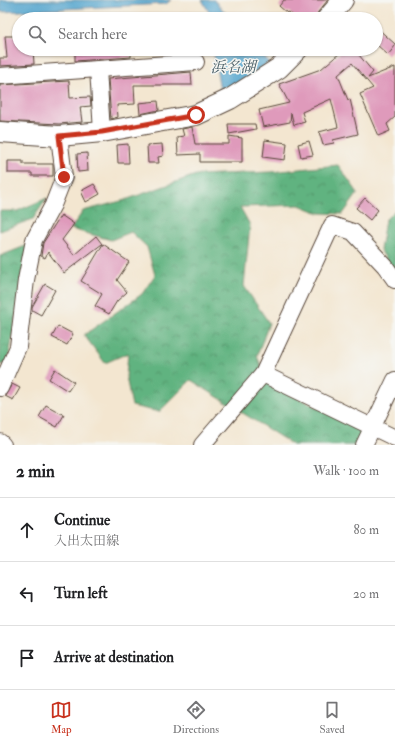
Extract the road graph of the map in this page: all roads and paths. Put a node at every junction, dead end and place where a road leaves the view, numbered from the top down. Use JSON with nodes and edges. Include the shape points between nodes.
{"nodes":[{"id":1,"x":343,"y":0,"type":"edge"},
{"id":2,"x":332,"y":12,"type":"edge"},
{"id":3,"x":290,"y":56,"type":"edge"},
{"id":4,"x":196,"y":62,"type":"dead end"},
{"id":5,"x":98,"y":69,"type":"junction"},
{"id":6,"x":0,"y":76,"type":"edge"},
{"id":7,"x":0,"y":132,"type":"edge"},
{"id":8,"x":102,"y":132,"type":"junction"},
{"id":9,"x":59,"y":136,"type":"junction"},
{"id":10,"x":395,"y":280,"type":"edge"},
{"id":11,"x":263,"y":374,"type":"junction"},
{"id":12,"x":395,"y":380,"type":"edge"},
{"id":13,"x":0,"y":388,"type":"edge"},
{"id":14,"x":372,"y":427,"type":"junction"},
{"id":15,"x":395,"y":438,"type":"edge"},
{"id":16,"x":0,"y":442,"type":"edge"},
{"id":17,"x":3,"y":445,"type":"edge"},
{"id":18,"x":202,"y":445,"type":"edge"},
{"id":19,"x":364,"y":445,"type":"edge"}],
"edges":[{"from":1,"to":2,"type":"main road"},
{"from":3,"to":8,"type":"main road","via":[[273,72],[230,99],[196,115]]},
{"from":4,"to":5,"type":"street"},
{"from":5,"to":6,"type":"street"},
{"from":5,"to":8,"type":"street"},
{"from":7,"to":9,"type":"main road"},
{"from":8,"to":9,"type":"main road"},
{"from":9,"to":13,"type":"street","via":[[64,177],[53,205],[34,240],[18,347]]},
{"from":10,"to":11,"type":"street","via":[[386,266],[353,232],[332,225]]},
{"from":11,"to":14,"type":"street"},
{"from":11,"to":18,"type":"street"},
{"from":12,"to":14,"type":"street"},
{"from":14,"to":15,"type":"street"},
{"from":14,"to":19,"type":"street"},
{"from":16,"to":17,"type":"street"}]}
